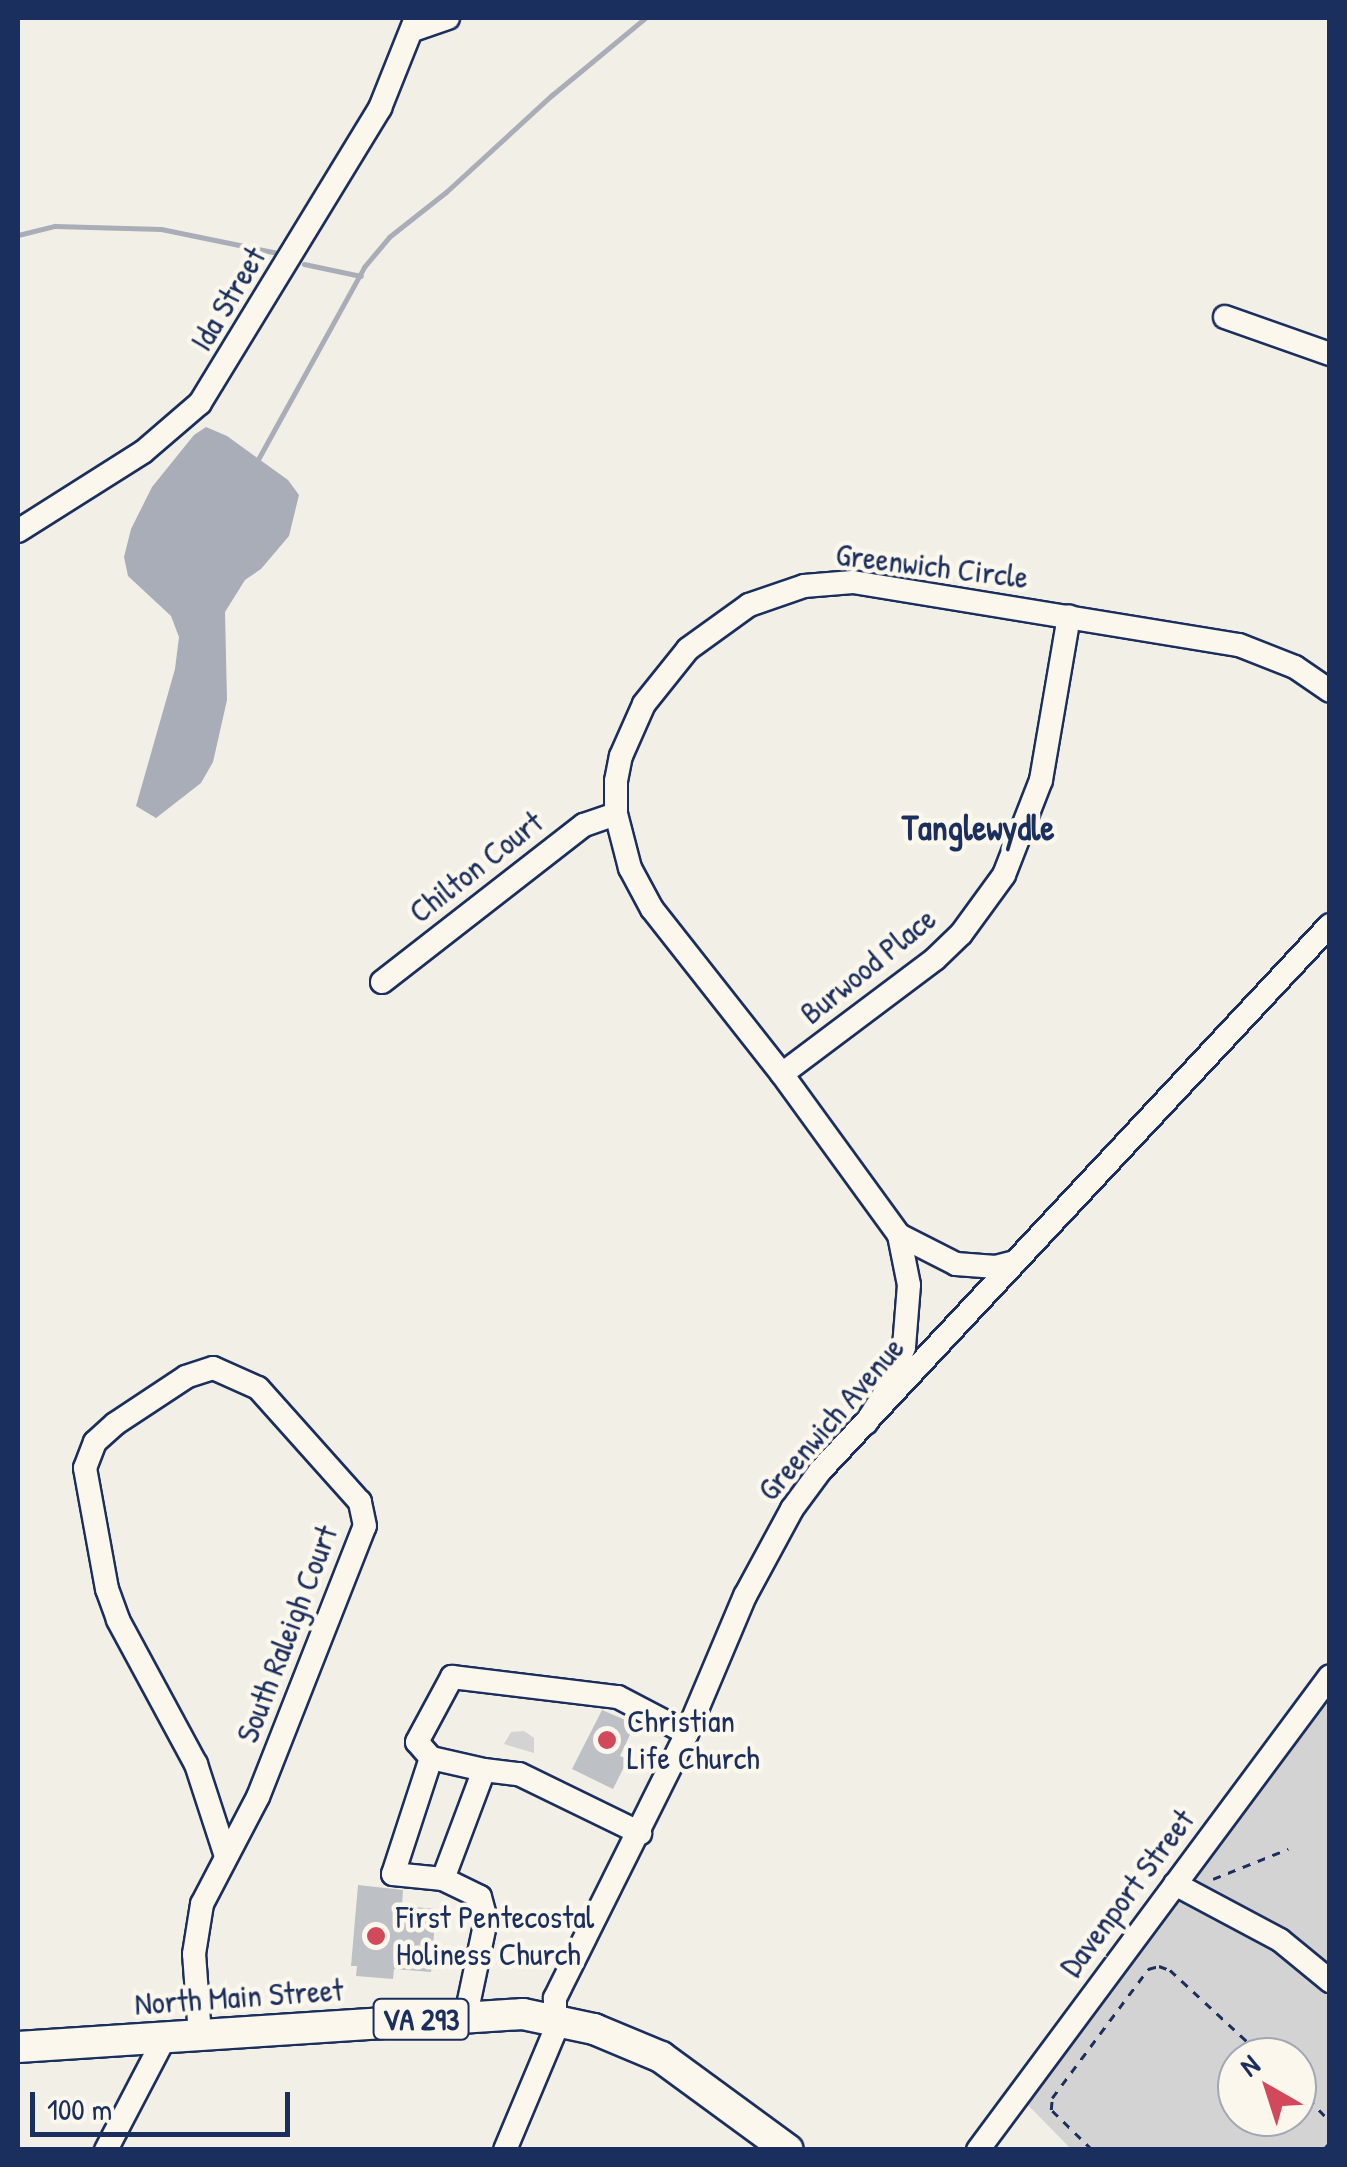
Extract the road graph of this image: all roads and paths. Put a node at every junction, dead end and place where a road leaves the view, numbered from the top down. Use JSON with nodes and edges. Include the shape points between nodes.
{"nodes":[{"id":1,"x":448,"y":18,"type":"edge"},
{"id":2,"x":414,"y":24,"type":"edge"},
{"id":3,"x":1225,"y":317,"type":"dead end"},
{"id":4,"x":1330,"y":354,"type":"edge"},
{"id":5,"x":18,"y":531,"type":"edge"},
{"id":6,"x":1069,"y":616,"type":"junction"},
{"id":7,"x":1330,"y":691,"type":"edge"},
{"id":8,"x":616,"y":814,"type":"junction"},
{"id":9,"x":1330,"y":925,"type":"edge"},
{"id":10,"x":382,"y":982,"type":"dead end"},
{"id":11,"x":782,"y":1074,"type":"junction"},
{"id":12,"x":899,"y":1235,"type":"junction"},
{"id":13,"x":1015,"y":1262,"type":"junction"},
{"id":14,"x":866,"y":1423,"type":"junction"},
{"id":15,"x":1330,"y":1676,"type":"edge"},
{"id":16,"x":687,"y":1733,"type":"junction"},
{"id":17,"x":431,"y":1758,"type":"junction"},
{"id":18,"x":484,"y":1770,"type":"junction"},
{"id":19,"x":640,"y":1833,"type":"junction"},
{"id":20,"x":1288,"y":1849,"type":"dead end"},
{"id":21,"x":225,"y":1853,"type":"junction"},
{"id":22,"x":444,"y":1879,"type":"junction"},
{"id":23,"x":1175,"y":1884,"type":"junction"},
{"id":24,"x":1198,"y":1894,"type":"junction"},
{"id":25,"x":1330,"y":1981,"type":"edge"},
{"id":26,"x":466,"y":2016,"type":"junction"},
{"id":27,"x":557,"y":2020,"type":"junction"},
{"id":28,"x":200,"y":2034,"type":"junction"},
{"id":29,"x":165,"y":2037,"type":"junction"},
{"id":30,"x":1242,"y":2037,"type":"edge"},
{"id":31,"x":18,"y":2047,"type":"edge"},
{"id":32,"x":1330,"y":2142,"type":"edge"},
{"id":33,"x":775,"y":2146,"type":"edge"},
{"id":34,"x":106,"y":2150,"type":"edge"},
{"id":35,"x":504,"y":2150,"type":"edge"},
{"id":36,"x":978,"y":2150,"type":"edge"},
{"id":37,"x":1092,"y":2150,"type":"edge"},
{"id":38,"x":1323,"y":2150,"type":"edge"}],
"edges":[{"from":1,"to":2,"type":"street"},
{"from":2,"to":5,"type":"street","name":"Ida Street","via":[[372,123],[200,403],[143,452]]},
{"from":3,"to":4,"type":"street"},
{"from":6,"to":7,"type":"street","name":"Greenwich Circle","via":[[1239,645],[1295,667]]},
{"from":6,"to":8,"type":"street","name":"Greenwich Circle","via":[[852,582],[804,586],[764,599],[688,649],[644,704],[621,756]]},
{"from":6,"to":11,"type":"street","name":"Burwood Place","via":[[1041,780],[1004,875],[935,959]]},
{"from":8,"to":10,"type":"street","name":"Chilton Court","via":[[584,825]]},
{"from":8,"to":11,"type":"street","name":"Greenwich Circle","via":[[630,868],[652,909]]},
{"from":9,"to":13,"type":"street"},
{"from":11,"to":12,"type":"street","name":"Greenwich Circle"},
{"from":12,"to":13,"type":"street","name":"Greenwich Circle","via":[[956,1264]]},
{"from":12,"to":14,"type":"street","name":"Greenwich Circle","via":[[908,1285],[904,1347]]},
{"from":13,"to":14,"type":"street","name":"Greenwich Avenue"},
{"from":14,"to":16,"type":"street","name":"Greenwich Avenue","via":[[820,1471],[766,1551]]},
{"from":15,"to":23,"type":"street","name":"Davenport Street"},
{"from":16,"to":17,"type":"street","via":[[618,1697],[452,1677],[417,1742]]},
{"from":16,"to":19,"type":"street","name":"Greenwich Avenue"},
{"from":17,"to":18,"type":"street"},
{"from":17,"to":22,"type":"street","via":[[393,1874]]},
{"from":18,"to":19,"type":"street","via":[[519,1774]]},
{"from":18,"to":22,"type":"street"},
{"from":19,"to":27,"type":"street","name":"Greenwich Avenue","via":[[556,1998]]},
{"from":20,"to":24,"type":"path","via":[[1217,1874]]},
{"from":21,"to":21,"type":"street","name":"South Raleigh Court","via":[[258,1797],[365,1526],[360,1502],[271,1402],[241,1377],[200,1370],[115,1424],[86,1462],[118,1620],[196,1764]]},
{"from":21,"to":28,"type":"street","name":"South Raleigh Court","via":[[196,1929]]},
{"from":22,"to":26,"type":"street","via":[[480,1898],[486,1920]]},
{"from":23,"to":24,"type":"street"},
{"from":23,"to":36,"type":"street","name":"Davenport Street"},
{"from":24,"to":25,"type":"street","via":[[1280,1940]]},
{"from":26,"to":27,"type":"main road","name":"North Main Street","number":"VA 293"},
{"from":26,"to":28,"type":"main road","name":"North Main Street","number":"VA 293"},
{"from":27,"to":33,"type":"main road","name":"North Main Street","number":"VA 293","via":[[660,2057]]},
{"from":27,"to":35,"type":"street","name":"Greenwich Avenue"},
{"from":28,"to":29,"type":"main road","name":"North Main Street","number":"VA 293"},
{"from":29,"to":31,"type":"main road","name":"North Main Street","number":"VA 293"},
{"from":29,"to":34,"type":"street"},
{"from":30,"to":37,"type":"path","via":[[1170,1970],[1148,1969],[1052,2098],[1052,2110]]},
{"from":32,"to":38,"type":"path"}]}
